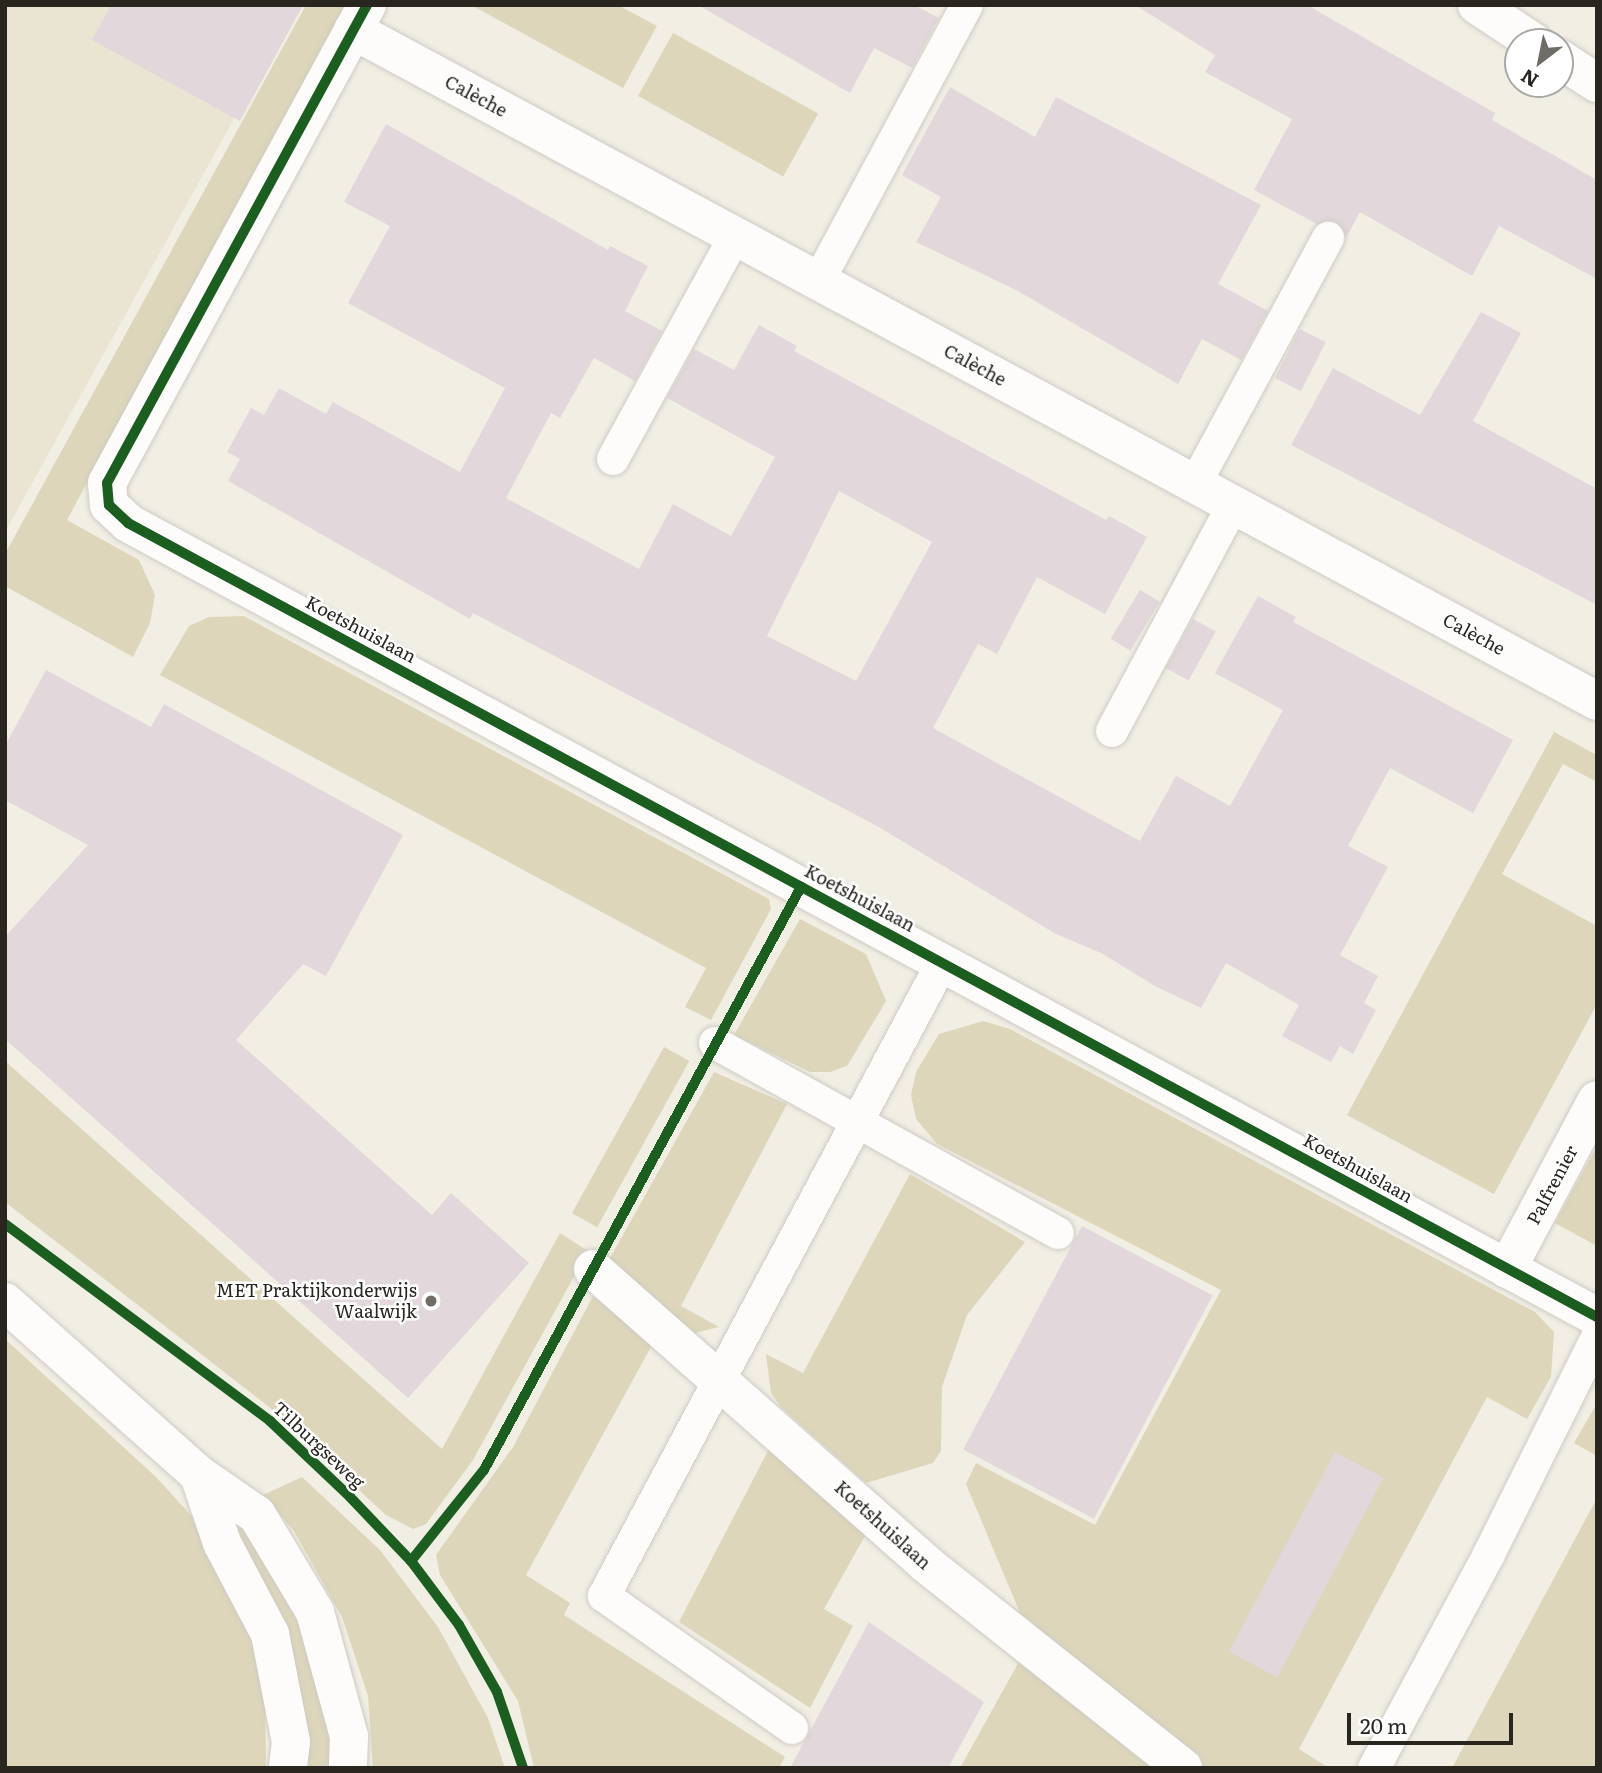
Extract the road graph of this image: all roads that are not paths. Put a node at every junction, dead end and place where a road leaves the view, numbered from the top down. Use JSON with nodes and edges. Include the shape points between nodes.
{"nodes":[{"id":1,"x":967,"y":5,"type":"edge"},
{"id":2,"x":1477,"y":5,"type":"edge"},
{"id":3,"x":360,"y":18,"type":"edge"},
{"id":4,"x":1512,"y":28,"type":"edge"},
{"id":5,"x":1574,"y":69,"type":"edge"},
{"id":6,"x":1597,"y":83,"type":"edge"},
{"id":7,"x":735,"y":236,"type":"junction"},
{"id":8,"x":1328,"y":238,"type":"dead end"},
{"id":9,"x":819,"y":280,"type":"junction"},
{"id":10,"x":613,"y":459,"type":"dead end"},
{"id":11,"x":1195,"y":484,"type":"junction"},
{"id":12,"x":1233,"y":505,"type":"junction"},
{"id":13,"x":1597,"y":701,"type":"edge"},
{"id":14,"x":1112,"y":731,"type":"dead end"},
{"id":15,"x":942,"y":963,"type":"junction"},
{"id":16,"x":715,"y":1043,"type":"dead end"},
{"id":17,"x":1597,"y":1100,"type":"edge"},
{"id":18,"x":860,"y":1121,"type":"junction"},
{"id":19,"x":1058,"y":1233,"type":"dead end"},
{"id":20,"x":593,"y":1269,"type":"dead end"},
{"id":21,"x":1507,"y":1269,"type":"junction"},
{"id":22,"x":5,"y":1302,"type":"edge"},
{"id":23,"x":1597,"y":1317,"type":"edge"},
{"id":24,"x":1597,"y":1336,"type":"edge"},
{"id":25,"x":721,"y":1379,"type":"junction"},
{"id":26,"x":198,"y":1475,"type":"junction"},
{"id":27,"x":792,"y":1728,"type":"dead end"},
{"id":28,"x":288,"y":1768,"type":"edge"},
{"id":29,"x":348,"y":1768,"type":"edge"},
{"id":30,"x":1183,"y":1768,"type":"edge"},
{"id":31,"x":1374,"y":1768,"type":"edge"}],
"edges":[{"from":1,"to":9,"type":"lane"},
{"from":2,"to":4,"type":"street"},
{"from":3,"to":7,"type":"street","name":"Calèche"},
{"from":3,"to":15,"type":"street","name":"Koetshuislaan","via":[[107,483],[109,505],[128,523]]},
{"from":5,"to":6,"type":"street"},
{"from":7,"to":9,"type":"street","name":"Calèche"},
{"from":7,"to":10,"type":"lane"},
{"from":8,"to":11,"type":"lane"},
{"from":9,"to":11,"type":"street","name":"Calèche"},
{"from":11,"to":12,"type":"street","name":"Calèche"},
{"from":12,"to":13,"type":"street","name":"Calèche"},
{"from":12,"to":14,"type":"lane"},
{"from":15,"to":18,"type":"lane"},
{"from":15,"to":21,"type":"street","name":"Koetshuislaan"},
{"from":16,"to":18,"type":"lane"},
{"from":17,"to":21,"type":"street","name":"Palfrenier"},
{"from":18,"to":19,"type":"lane"},
{"from":18,"to":25,"type":"lane"},
{"from":20,"to":25,"type":"street","name":"Koetshuislaan"},
{"from":21,"to":23,"type":"street","name":"Koetshuislaan"},
{"from":22,"to":26,"type":"street"},
{"from":24,"to":31,"type":"lane","via":[[1489,1554]]},
{"from":25,"to":27,"type":"lane","via":[[604,1596]]},
{"from":25,"to":30,"type":"street","name":"Koetshuislaan","via":[[926,1564]]},
{"from":26,"to":28,"type":"street","via":[[222,1543],[270,1634],[291,1742]]},
{"from":26,"to":29,"type":"street","via":[[257,1515],[315,1612],[349,1736]]}]}
